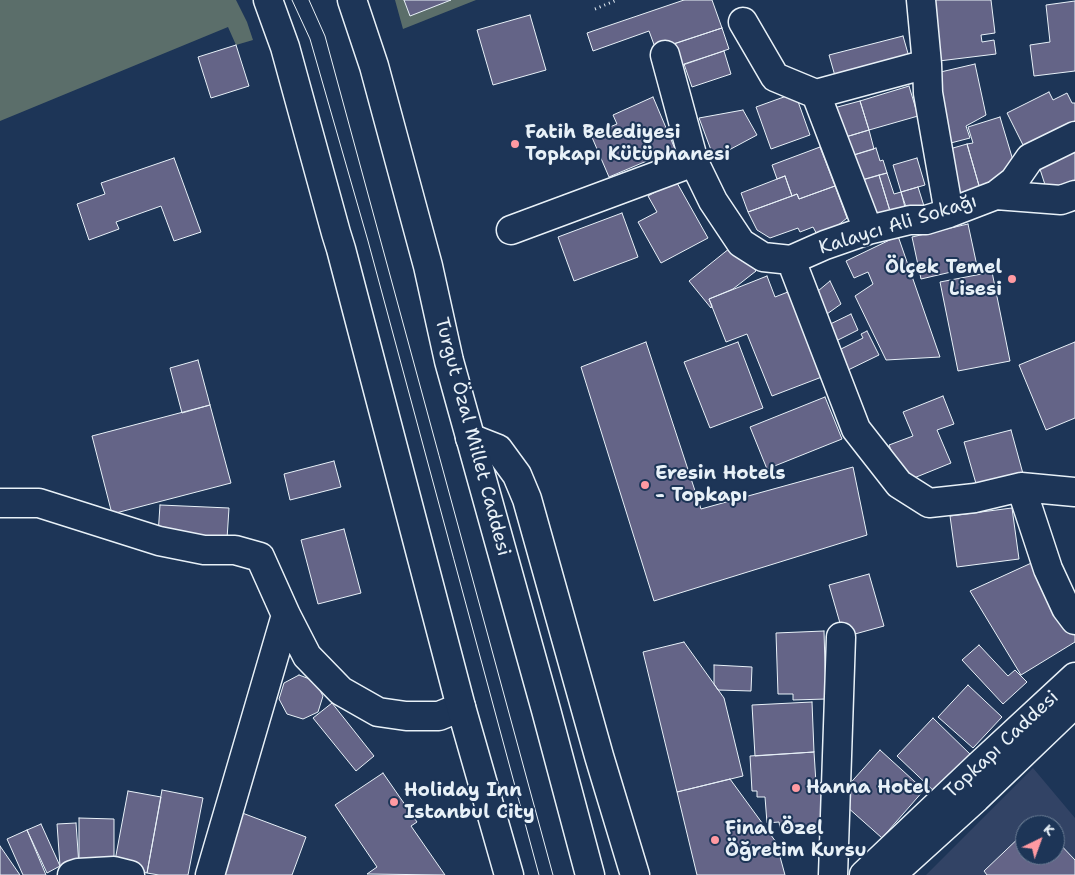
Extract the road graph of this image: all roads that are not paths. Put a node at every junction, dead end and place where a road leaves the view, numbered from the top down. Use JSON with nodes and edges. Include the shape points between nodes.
{"nodes":[{"id":1,"x":921,"y":0,"type":"edge"},
{"id":2,"x":269,"y":6,"type":"edge"},
{"id":3,"x":355,"y":6,"type":"edge"},
{"id":4,"x":743,"y":22,"type":"dead end"},
{"id":5,"x":665,"y":55,"type":"dead end"},
{"id":6,"x":927,"y":64,"type":"junction"},
{"id":7,"x":816,"y":94,"type":"junction"},
{"id":8,"x":1075,"y":136,"type":"edge"},
{"id":9,"x":694,"y":162,"type":"junction"},
{"id":10,"x":996,"y":195,"type":"junction"},
{"id":11,"x":1075,"y":195,"type":"edge"},
{"id":12,"x":949,"y":213,"type":"junction"},
{"id":13,"x":511,"y":230,"type":"dead end"},
{"id":14,"x":868,"y":230,"type":"junction"},
{"id":15,"x":790,"y":260,"type":"junction"},
{"id":16,"x":470,"y":438,"type":"junction"},
{"id":17,"x":1021,"y":487,"type":"junction"},
{"id":18,"x":1075,"y":492,"type":"edge"},
{"id":19,"x":0,"y":503,"type":"edge"},
{"id":20,"x":286,"y":615,"type":"junction"},
{"id":21,"x":1075,"y":620,"type":"edge"},
{"id":22,"x":840,"y":637,"type":"dead end"},
{"id":23,"x":1075,"y":677,"type":"edge"},
{"id":24,"x":1075,"y":703,"type":"edge"},
{"id":25,"x":462,"y":707,"type":"junction"},
{"id":26,"x":72,"y":875,"type":"edge"},
{"id":27,"x":130,"y":875,"type":"edge"},
{"id":28,"x":210,"y":875,"type":"edge"},
{"id":29,"x":509,"y":875,"type":"edge"},
{"id":30,"x":590,"y":875,"type":"edge"},
{"id":31,"x":635,"y":875,"type":"edge"},
{"id":32,"x":833,"y":875,"type":"edge"},
{"id":33,"x":864,"y":875,"type":"edge"},
{"id":34,"x":891,"y":875,"type":"edge"}],
"edges":[{"from":1,"to":6,"type":"street"},
{"from":2,"to":25,"type":"street","via":[[295,80]]},
{"from":3,"to":16,"type":"street","name":"Turgut Özal Millet Caddesi","via":[[428,266]]},
{"from":4,"to":7,"type":"street","via":[[775,77]]},
{"from":5,"to":9,"type":"street"},
{"from":6,"to":7,"type":"street"},
{"from":6,"to":12,"type":"street","via":[[928,93]]},
{"from":7,"to":14,"type":"street"},
{"from":8,"to":10,"type":"street","name":"Kalaycı Ali Sokağı","via":[[1030,158],[1014,181]]},
{"from":9,"to":13,"type":"street"},
{"from":9,"to":15,"type":"street","via":[[713,201],[741,243],[764,256]]},
{"from":10,"to":11,"type":"street","via":[[1061,200]]},
{"from":10,"to":12,"type":"street","name":"Kalaycı Ali Sokağı"},
{"from":12,"to":14,"type":"street","name":"Kalaycı Ali Sokağı"},
{"from":14,"to":15,"type":"street","name":"Kalaycı Ali Sokağı"},
{"from":15,"to":17,"type":"street","via":[[856,429],[899,484],[929,503],[975,498]]},
{"from":16,"to":30,"type":"street","name":"Turgut Özal Millet Caddesi"},
{"from":16,"to":31,"type":"street","via":[[498,449],[516,475],[527,499]]},
{"from":17,"to":18,"type":"street"},
{"from":17,"to":21,"type":"street","via":[[1048,569]]},
{"from":19,"to":20,"type":"street","via":[[40,503],[159,540],[204,550],[235,550],[260,557]]},
{"from":20,"to":25,"type":"street","via":[[307,656],[341,690],[378,712],[439,716]]},
{"from":20,"to":28,"type":"street"},
{"from":22,"to":32,"type":"street"},
{"from":23,"to":33,"type":"street","name":"Topkapı Caddesi"},
{"from":24,"to":34,"type":"street","name":"Topkapı Caddesi"},
{"from":25,"to":29,"type":"street"},
{"from":26,"to":27,"type":"street","via":[[114,871]]}]}
